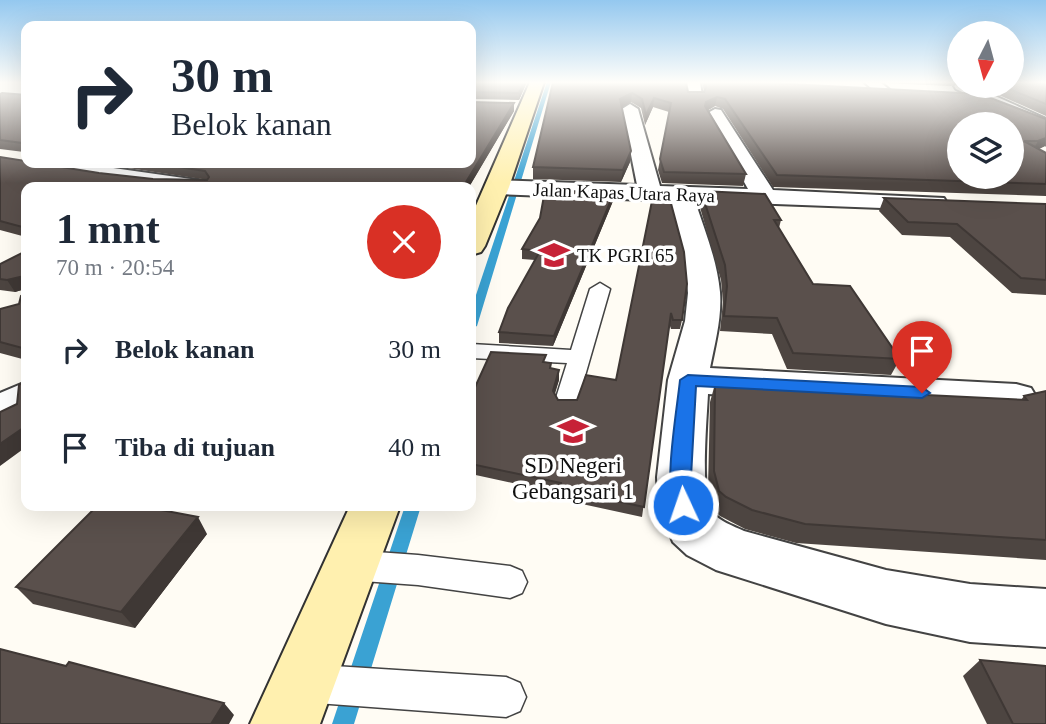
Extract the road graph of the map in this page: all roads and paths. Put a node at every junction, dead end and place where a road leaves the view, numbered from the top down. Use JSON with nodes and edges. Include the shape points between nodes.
{"nodes":[{"id":1,"x":520,"y":116,"type":"edge"},
{"id":2,"x":633,"y":116,"type":"edge"},
{"id":3,"x":716,"y":116,"type":"edge"},
{"id":4,"x":1024,"y":116,"type":"edge"},
{"id":5,"x":1046,"y":126,"type":"edge"},
{"id":6,"x":72,"y":168,"type":"edge"},
{"id":7,"x":165,"y":182,"type":"edge"},
{"id":8,"x":511,"y":188,"type":"junction"},
{"id":9,"x":665,"y":193,"type":"junction"},
{"id":10,"x":765,"y":197,"type":"junction"},
{"id":11,"x":952,"y":203,"type":"edge"},
{"id":12,"x":476,"y":230,"type":"edge"},
{"id":13,"x":600,"y":289,"type":"dead end"},
{"id":14,"x":476,"y":351,"type":"edge"},
{"id":15,"x":580,"y":357,"type":"junction"},
{"id":16,"x":688,"y":380,"type":"junction"},
{"id":17,"x":1016,"y":398,"type":"edge"},
{"id":18,"x":21,"y":399,"type":"edge"},
{"id":19,"x":567,"y":401,"type":"edge"},
{"id":20,"x":0,"y":413,"type":"edge"},
{"id":21,"x":374,"y":511,"type":"edge"},
{"id":22,"x":362,"y":566,"type":"junction"},
{"id":23,"x":510,"y":582,"type":"dead end"},
{"id":24,"x":1046,"y":618,"type":"edge"},
{"id":25,"x":303,"y":697,"type":"edge"},
{"id":26,"x":506,"y":697,"type":"dead end"}],
"edges":[{"from":1,"to":8,"type":"street"},
{"from":2,"to":9,"type":"street"},
{"from":3,"to":10,"type":"street"},
{"from":4,"to":5,"type":"street"},
{"from":6,"to":7,"type":"street"},
{"from":8,"to":9,"type":"street","name":"Jalan Kapas Utara Raya"},
{"from":8,"to":12,"type":"street"},
{"from":9,"to":10,"type":"street","name":"Jalan Kapas Utara Raya"},
{"from":9,"to":16,"type":"street","via":[[700,260],[702,321]]},
{"from":10,"to":11,"type":"street","name":"Jalan Kapas Utara Raya"},
{"from":13,"to":15,"type":"lane"},
{"from":14,"to":15,"type":"lane"},
{"from":15,"to":19,"type":"lane"},
{"from":16,"to":17,"type":"street"},
{"from":16,"to":24,"type":"street","via":[[683,505],[692,526],[706,539],[886,597],[970,613]]},
{"from":18,"to":20,"type":"street"},
{"from":21,"to":22,"type":"street"},
{"from":22,"to":23,"type":"lane"},
{"from":22,"to":25,"type":"street"},
{"from":25,"to":26,"type":"lane","via":[[384,688]]}]}
